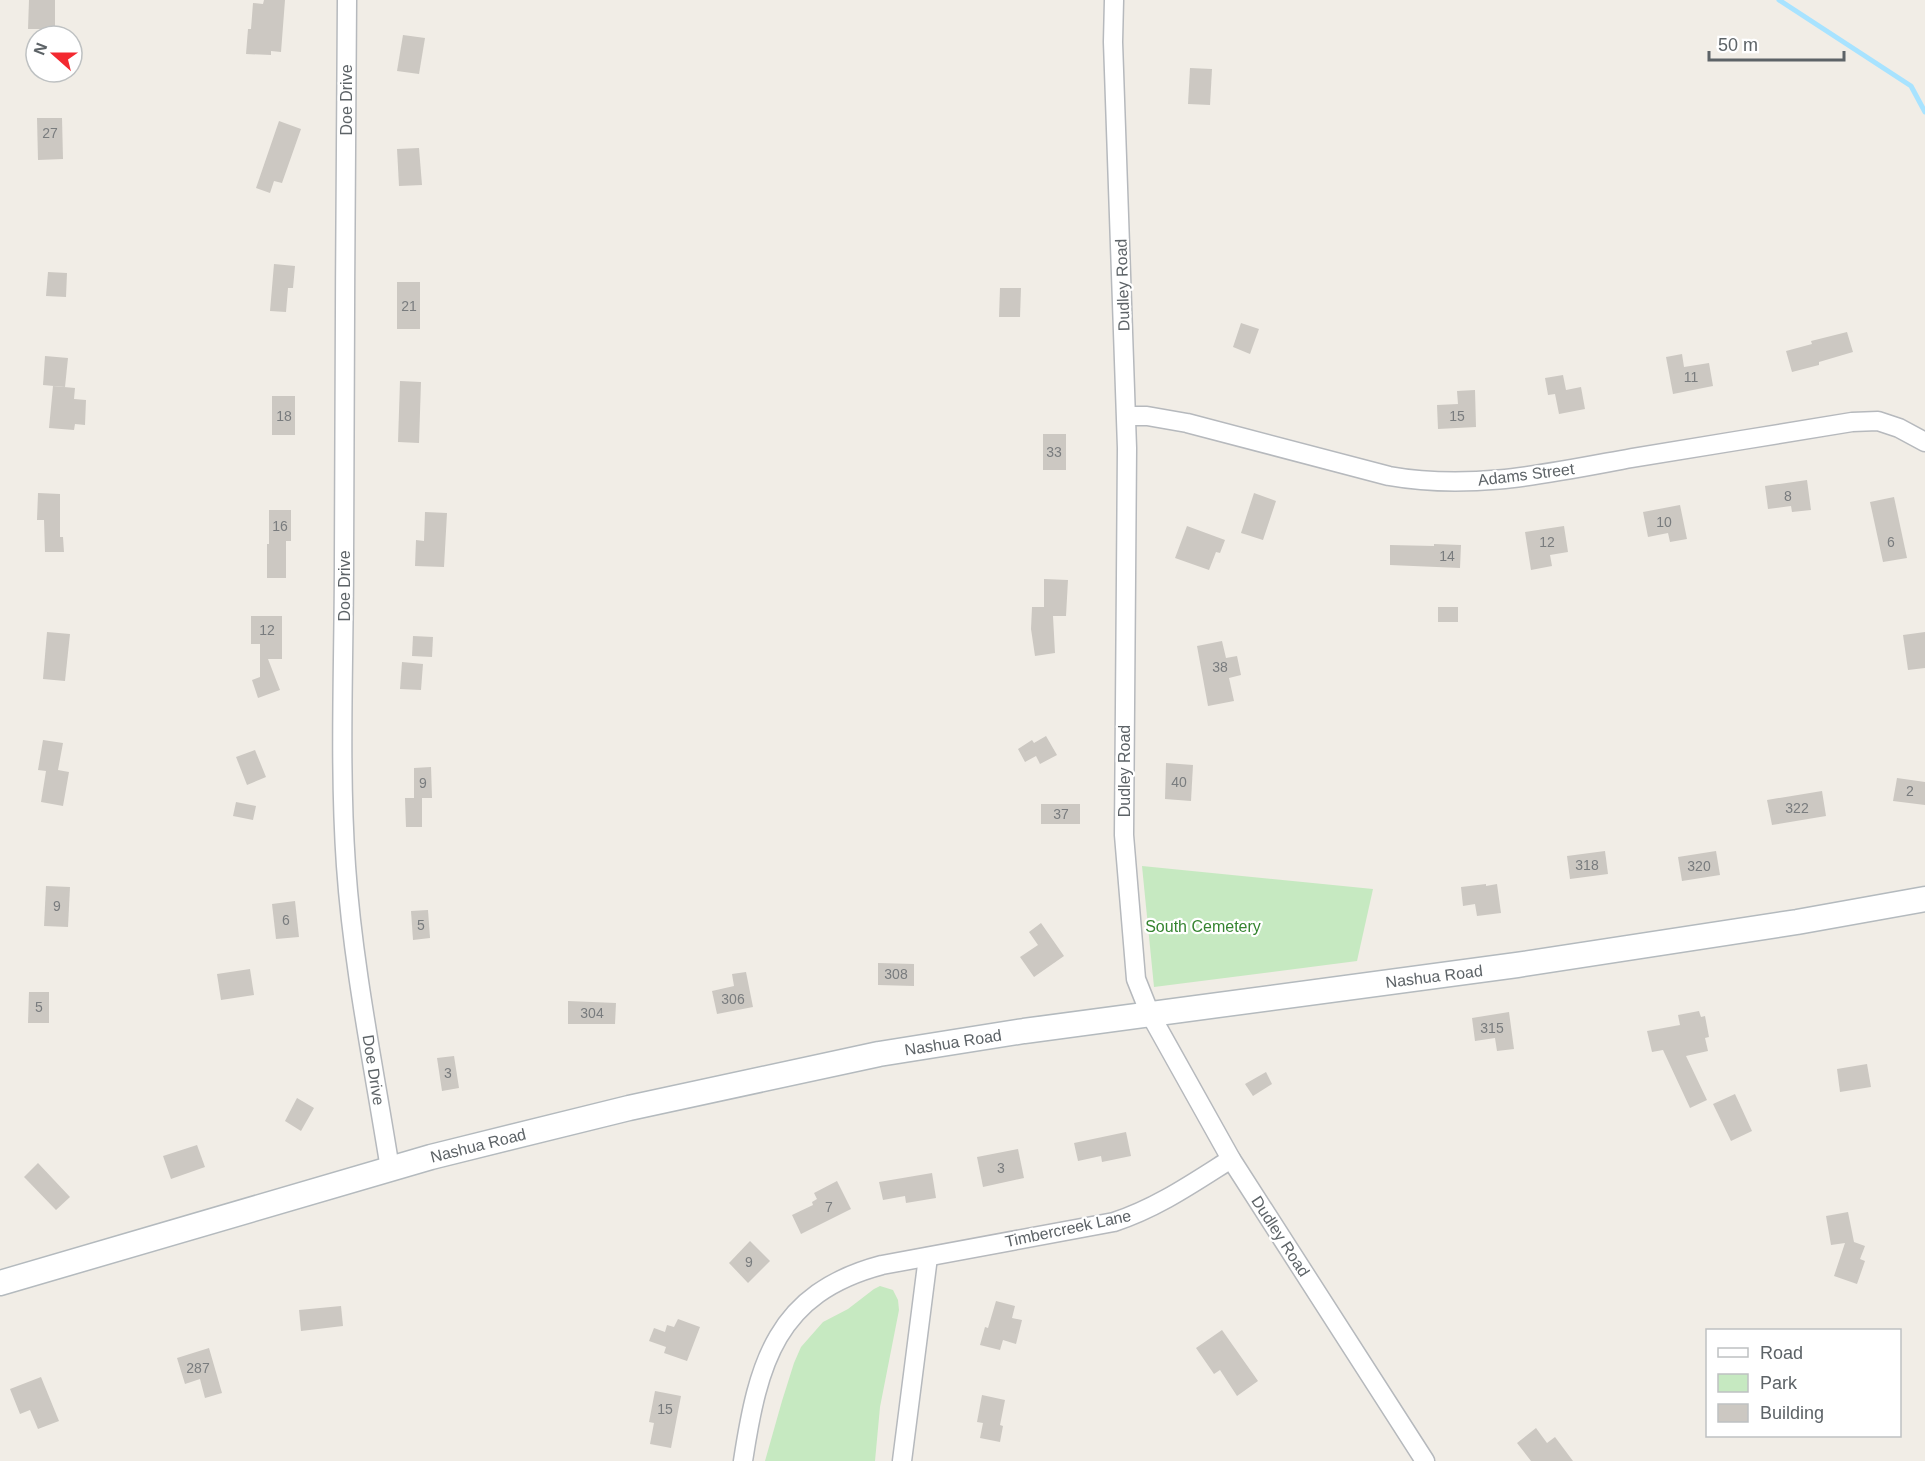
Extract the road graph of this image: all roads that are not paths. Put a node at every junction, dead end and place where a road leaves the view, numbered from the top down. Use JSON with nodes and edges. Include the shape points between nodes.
{"nodes":[{"id":1,"x":347,"y":0,"type":"edge"},
{"id":2,"x":1114,"y":0,"type":"edge"},
{"id":3,"x":1126,"y":416,"type":"junction"},
{"id":4,"x":1925,"y":442,"type":"edge"},
{"id":5,"x":1925,"y":899,"type":"edge"},
{"id":6,"x":1150,"y":1014,"type":"junction"},
{"id":7,"x":1232,"y":1159,"type":"junction"},
{"id":8,"x":390,"y":1168,"type":"junction"},
{"id":9,"x":928,"y":1257,"type":"junction"},
{"id":10,"x":0,"y":1283,"type":"edge"},
{"id":11,"x":743,"y":1461,"type":"edge"},
{"id":12,"x":902,"y":1461,"type":"edge"},
{"id":13,"x":1425,"y":1461,"type":"edge"}],
"edges":[{"from":1,"to":8,"type":"street","name":"Doe Drive","via":[[345,836],[354,936]]},
{"from":2,"to":3,"type":"street","name":"Dudley Road"},
{"from":3,"to":4,"type":"street","name":"Adams Street","via":[[1187,423],[1389,476],[1437,482],[1507,480],[1852,422],[1878,421]]},
{"from":3,"to":6,"type":"street","name":"Dudley Road","via":[[1124,835],[1134,963]]},
{"from":5,"to":6,"type":"main road","name":"Nashua Road","via":[[1517,965]]},
{"from":6,"to":7,"type":"street","name":"Dudley Road"},
{"from":6,"to":8,"type":"main road","name":"Nashua Road","via":[[953,1041],[784,1073]]},
{"from":7,"to":9,"type":"street","name":"Timbercreek Lane","via":[[1163,1202],[1114,1222]]},
{"from":7,"to":13,"type":"street","name":"Dudley Road"},
{"from":8,"to":10,"type":"main road","name":"Nashua Road"},
{"from":9,"to":11,"type":"street","name":"Timbercreek Lane","via":[[862,1270],[824,1289],[795,1313],[771,1350]]},
{"from":9,"to":12,"type":"street"}]}
